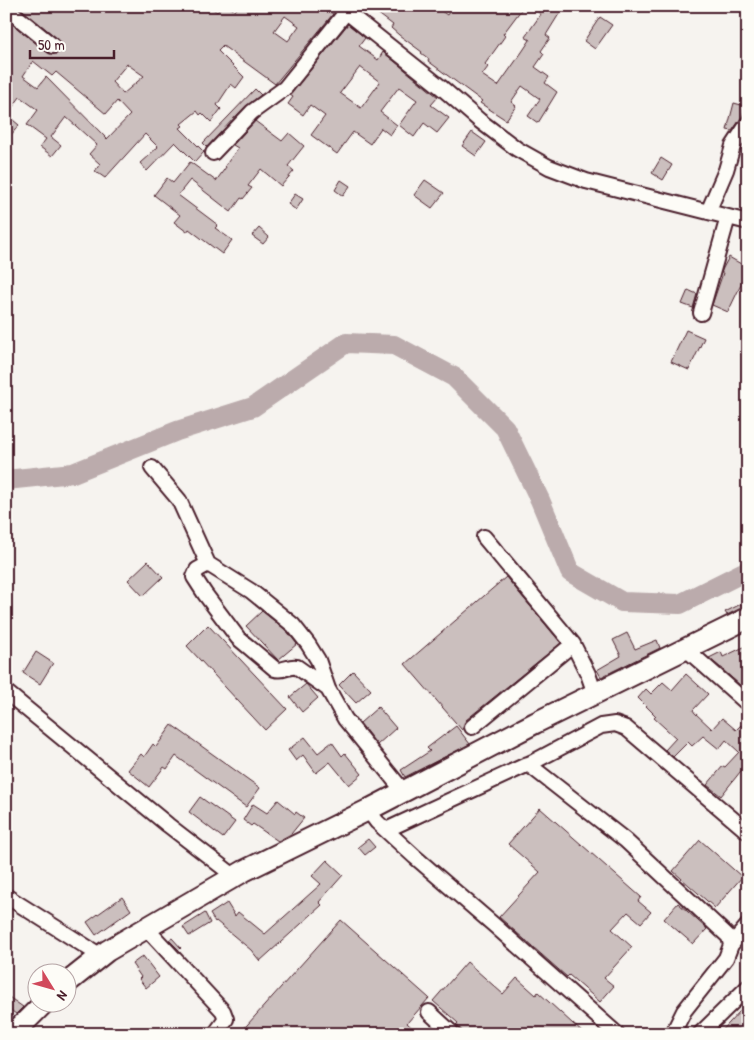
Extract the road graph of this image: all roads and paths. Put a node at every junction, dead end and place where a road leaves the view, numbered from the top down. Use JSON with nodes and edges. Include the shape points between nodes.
{"nodes":[{"id":1,"x":345,"y":8,"type":"edge"},
{"id":2,"x":11,"y":13,"type":"edge"},
{"id":3,"x":53,"y":46,"type":"dead end"},
{"id":4,"x":748,"y":123,"type":"edge"},
{"id":5,"x":213,"y":153,"type":"dead end"},
{"id":6,"x":708,"y":212,"type":"junction"},
{"id":7,"x":728,"y":217,"type":"junction"},
{"id":8,"x":748,"y":222,"type":"edge"},
{"id":9,"x":700,"y":313,"type":"dead end"},
{"id":10,"x":152,"y":468,"type":"dead end"},
{"id":11,"x":484,"y":536,"type":"dead end"},
{"id":12,"x":208,"y":564,"type":"junction"},
{"id":13,"x":748,"y":618,"type":"edge"},
{"id":14,"x":573,"y":644,"type":"junction"},
{"id":15,"x":686,"y":649,"type":"junction"},
{"id":16,"x":328,"y":689,"type":"junction"},
{"id":17,"x":6,"y":692,"type":"edge"},
{"id":18,"x":595,"y":694,"type":"junction"},
{"id":19,"x":748,"y":704,"type":"edge"},
{"id":20,"x":472,"y":727,"type":"dead end"},
{"id":21,"x":528,"y":764,"type":"junction"},
{"id":22,"x":404,"y":792,"type":"junction"},
{"id":23,"x":368,"y":810,"type":"junction"},
{"id":24,"x":386,"y":830,"type":"junction"},
{"id":25,"x":748,"y":832,"type":"edge"},
{"id":26,"x":234,"y":876,"type":"junction"},
{"id":27,"x":6,"y":896,"type":"edge"},
{"id":28,"x":748,"y":925,"type":"edge"},
{"id":29,"x":146,"y":928,"type":"junction"},
{"id":30,"x":731,"y":944,"type":"junction"},
{"id":31,"x":101,"y":956,"type":"junction"},
{"id":32,"x":78,"y":974,"type":"edge"},
{"id":33,"x":748,"y":987,"type":"edge"},
{"id":34,"x":35,"y":1012,"type":"edge"},
{"id":35,"x":428,"y":1012,"type":"dead end"},
{"id":36,"x":673,"y":1032,"type":"edge"},
{"id":37,"x":13,"y":1034,"type":"edge"},
{"id":38,"x":215,"y":1034,"type":"edge"},
{"id":39,"x":453,"y":1034,"type":"edge"},
{"id":40,"x":617,"y":1034,"type":"edge"},
{"id":41,"x":700,"y":1034,"type":"edge"}],
"edges":[{"from":1,"to":5,"type":"street","via":[[285,88],[252,112]]},
{"from":1,"to":6,"type":"street","via":[[480,121],[517,149],[549,167],[586,181]]},
{"from":2,"to":3,"type":"street"},
{"from":4,"to":6,"type":"street","via":[[733,146]]},
{"from":6,"to":7,"type":"street"},
{"from":7,"to":8,"type":"street"},
{"from":7,"to":9,"type":"street"},
{"from":10,"to":12,"type":"street","via":[[179,500]]},
{"from":11,"to":14,"type":"street"},
{"from":12,"to":16,"type":"street","via":[[251,591],[293,625],[318,660]]},
{"from":12,"to":16,"type":"street","via":[[196,570],[194,576],[238,638],[275,669],[297,667]]},
{"from":13,"to":15,"type":"highway"},
{"from":14,"to":18,"type":"street"},
{"from":14,"to":20,"type":"street"},
{"from":15,"to":18,"type":"highway"},
{"from":15,"to":19,"type":"street"},
{"from":16,"to":22,"type":"street","via":[[344,719]]},
{"from":17,"to":26,"type":"street"},
{"from":18,"to":22,"type":"highway"},
{"from":21,"to":24,"type":"street"},
{"from":21,"to":25,"type":"street","via":[[601,726],[615,724],[626,728]]},
{"from":21,"to":30,"type":"street","via":[[625,840],[729,937]]},
{"from":22,"to":23,"type":"highway"},
{"from":23,"to":24,"type":"street"},
{"from":23,"to":26,"type":"highway"},
{"from":24,"to":40,"type":"street"},
{"from":26,"to":29,"type":"highway"},
{"from":27,"to":31,"type":"street"},
{"from":28,"to":30,"type":"street"},
{"from":29,"to":31,"type":"highway"},
{"from":29,"to":38,"type":"street","via":[[223,1011],[226,1019]]},
{"from":30,"to":36,"type":"street","via":[[726,958],[684,1011]]},
{"from":31,"to":32,"type":"highway"},
{"from":33,"to":41,"type":"street"},
{"from":34,"to":37,"type":"highway"},
{"from":35,"to":39,"type":"street"}]}
